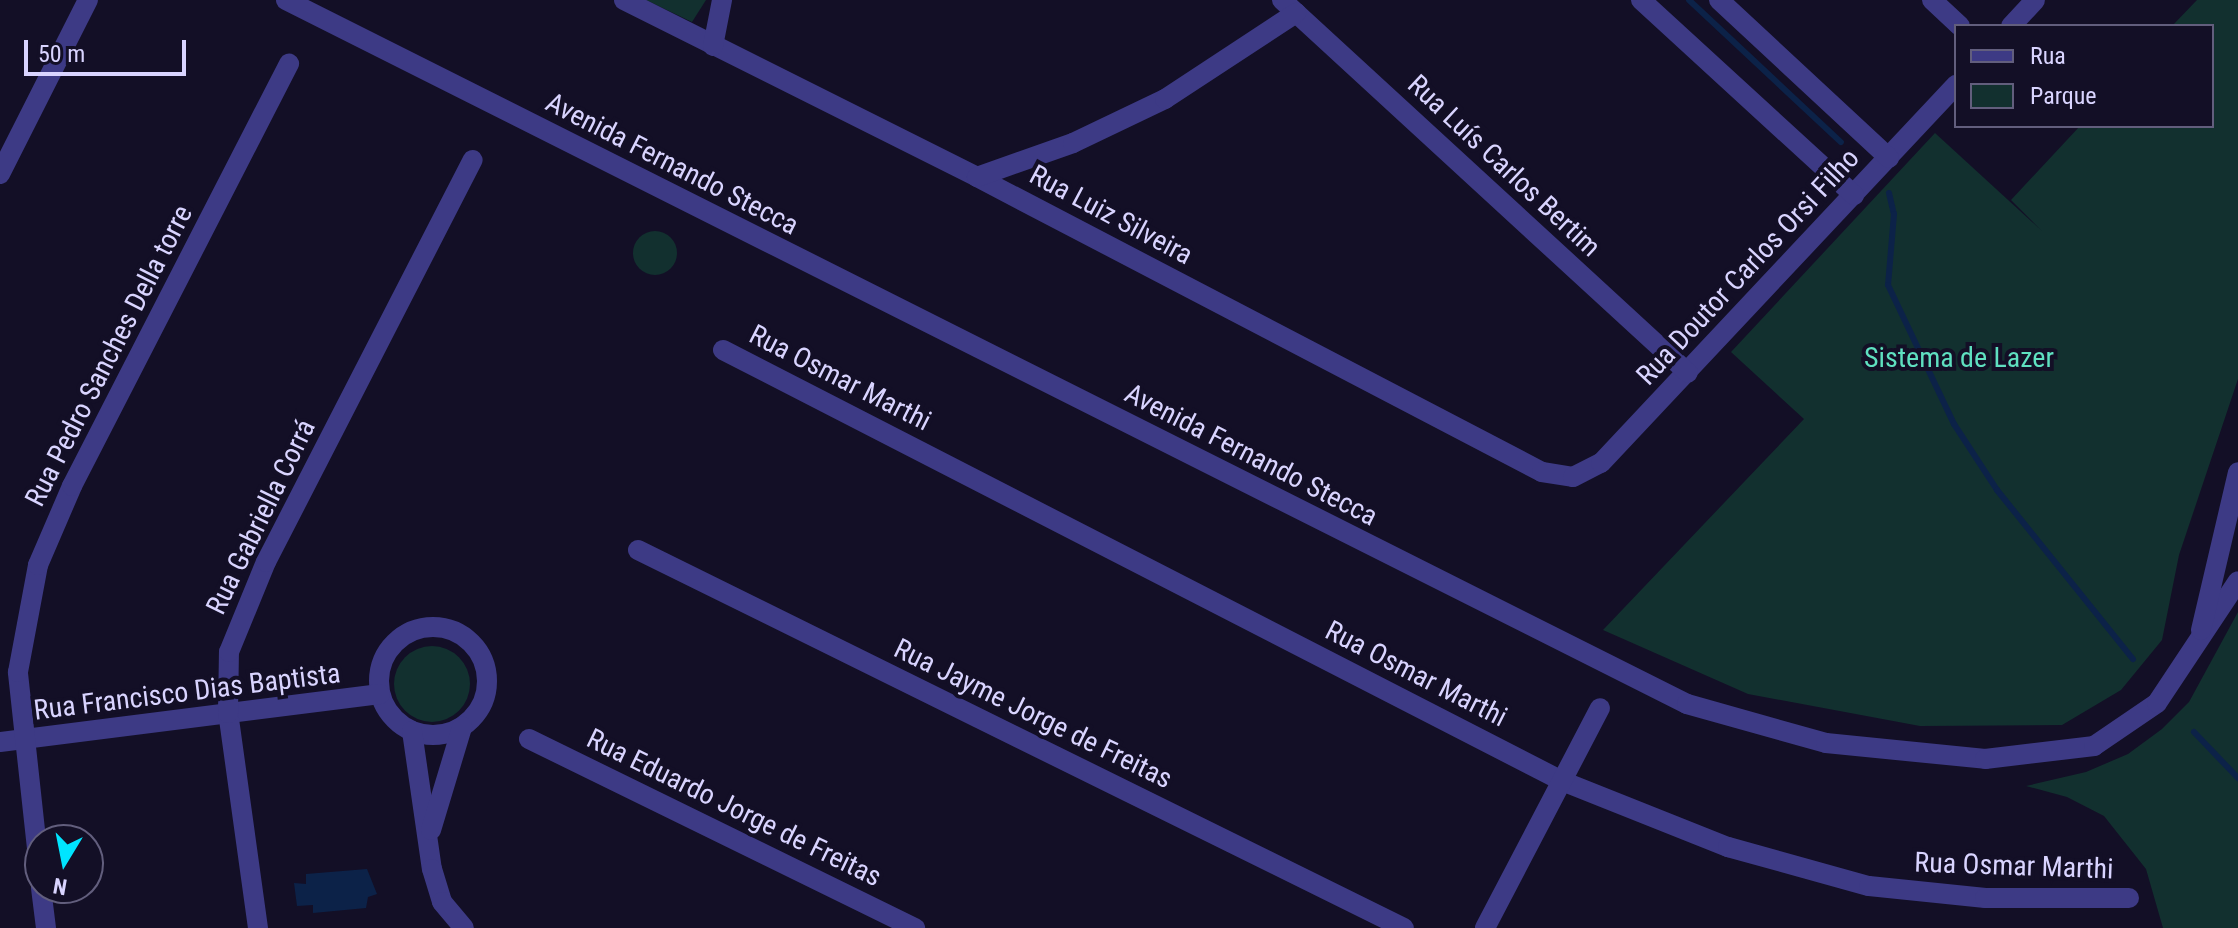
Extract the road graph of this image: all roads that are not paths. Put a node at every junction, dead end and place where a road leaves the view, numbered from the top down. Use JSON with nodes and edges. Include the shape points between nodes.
{"nodes":[{"id":1,"x":88,"y":0,"type":"edge"},
{"id":2,"x":286,"y":0,"type":"edge"},
{"id":3,"x":624,"y":0,"type":"edge"},
{"id":4,"x":722,"y":0,"type":"edge"},
{"id":5,"x":1641,"y":0,"type":"edge"},
{"id":6,"x":1719,"y":0,"type":"edge"},
{"id":7,"x":1932,"y":0,"type":"edge"},
{"id":8,"x":2035,"y":0,"type":"edge"},
{"id":9,"x":1289,"y":7,"type":"edge"},
{"id":10,"x":1958,"y":24,"type":"edge"},
{"id":11,"x":2013,"y":24,"type":"edge"},
{"id":12,"x":713,"y":46,"type":"junction"},
{"id":13,"x":289,"y":64,"type":"dead end"},
{"id":14,"x":1954,"y":87,"type":"edge"},
{"id":15,"x":1889,"y":158,"type":"junction"},
{"id":16,"x":473,"y":160,"type":"dead end"},
{"id":17,"x":0,"y":174,"type":"edge"},
{"id":18,"x":977,"y":177,"type":"junction"},
{"id":19,"x":1854,"y":195,"type":"junction"},
{"id":20,"x":723,"y":350,"type":"dead end"},
{"id":21,"x":1688,"y":373,"type":"junction"},
{"id":22,"x":1573,"y":477,"type":"joint"},
{"id":23,"x":2236,"y":484,"type":"edge"},
{"id":24,"x":638,"y":550,"type":"dead end"},
{"id":25,"x":2238,"y":581,"type":"edge"},
{"id":26,"x":2199,"y":641,"type":"junction"},
{"id":27,"x":380,"y":694,"type":"junction"},
{"id":28,"x":1600,"y":708,"type":"dead end"},
{"id":29,"x":228,"y":713,"type":"junction"},
{"id":30,"x":462,"y":727,"type":"junction"},
{"id":31,"x":412,"y":731,"type":"junction"},
{"id":32,"x":24,"y":739,"type":"junction"},
{"id":33,"x":529,"y":739,"type":"dead end"},
{"id":34,"x":0,"y":742,"type":"edge"},
{"id":35,"x":1562,"y":781,"type":"junction"},
{"id":36,"x":34,"y":824,"type":"edge"},
{"id":37,"x":430,"y":834,"type":"junction"},
{"id":38,"x":2129,"y":898,"type":"dead end"},
{"id":39,"x":43,"y":904,"type":"edge"},
{"id":40,"x":46,"y":928,"type":"edge"},
{"id":41,"x":258,"y":928,"type":"edge"},
{"id":42,"x":464,"y":928,"type":"edge"},
{"id":43,"x":915,"y":928,"type":"edge"},
{"id":44,"x":1404,"y":928,"type":"edge"},
{"id":45,"x":1485,"y":928,"type":"edge"}],
"edges":[{"from":1,"to":17,"type":"street"},
{"from":2,"to":26,"type":"street","name":"Avenida Fernando Stecca","via":[[1687,704],[1826,743],[1985,759],[2094,746],[2157,703]]},
{"from":3,"to":12,"type":"street","name":"Rua Luiz Silveira"},
{"from":4,"to":12,"type":"street"},
{"from":5,"to":19,"type":"street"},
{"from":6,"to":15,"type":"street"},
{"from":7,"to":10,"type":"street"},
{"from":8,"to":11,"type":"street"},
{"from":9,"to":18,"type":"street","via":[[1165,99],[1073,143]]},
{"from":9,"to":21,"type":"street","name":"Rua Luís Carlos Bertim"},
{"from":12,"to":18,"type":"street","name":"Rua Luiz Silveira"},
{"from":13,"to":32,"type":"street","name":"Rua Pedro Sanches Della torre","via":[[72,486],[38,565],[18,672]]},
{"from":14,"to":15,"type":"street","name":"Rua Doutor Carlos Orsi Filho"},
{"from":15,"to":19,"type":"street","name":"Rua Doutor Carlos Orsi Filho"},
{"from":16,"to":29,"type":"street","name":"Rua Gabriella Corrá","via":[[242,614],[229,652]]},
{"from":18,"to":22,"type":"street","name":"Rua Luiz Silveira","via":[[1542,472]]},
{"from":19,"to":21,"type":"street","name":"Rua Doutor Carlos Orsi Filho"},
{"from":20,"to":35,"type":"street","name":"Rua Osmar Marthi"},
{"from":21,"to":22,"type":"street","name":"Rua Doutor Carlos Orsi Filho","via":[[1601,463]]},
{"from":23,"to":26,"type":"street"},
{"from":24,"to":44,"type":"street","name":"Rua Jayme Jorge de Freitas"},
{"from":25,"to":26,"type":"street","name":"Avenida Fernando Stecca"},
{"from":27,"to":29,"type":"street","name":"Rua Francisco Dias Baptista"},
{"from":27,"to":30,"type":"street","via":[[381,668],[394,644],[425,628],[453,631],[478,651],[488,681],[478,712]]},
{"from":27,"to":31,"type":"street","via":[[392,716]]},
{"from":28,"to":35,"type":"street"},
{"from":29,"to":32,"type":"street","name":"Rua Francisco Dias Baptista"},
{"from":29,"to":41,"type":"street","name":"Rua Gabriella Corrá"},
{"from":30,"to":31,"type":"street","via":[[437,735]]},
{"from":30,"to":37,"type":"street"},
{"from":31,"to":37,"type":"street"},
{"from":32,"to":34,"type":"street","name":"Rua Francisco Dias Baptista"},
{"from":32,"to":36,"type":"street","name":"Rua Pedro Sanches Della torre"},
{"from":33,"to":43,"type":"street","name":"Rua Eduardo Jorge de Freitas"},
{"from":35,"to":38,"type":"street","name":"Rua Osmar Marthi","via":[[1728,847],[1869,886],[1985,898]]},
{"from":35,"to":45,"type":"street"},
{"from":37,"to":42,"type":"street","via":[[442,902]]},
{"from":39,"to":40,"type":"street"}]}
